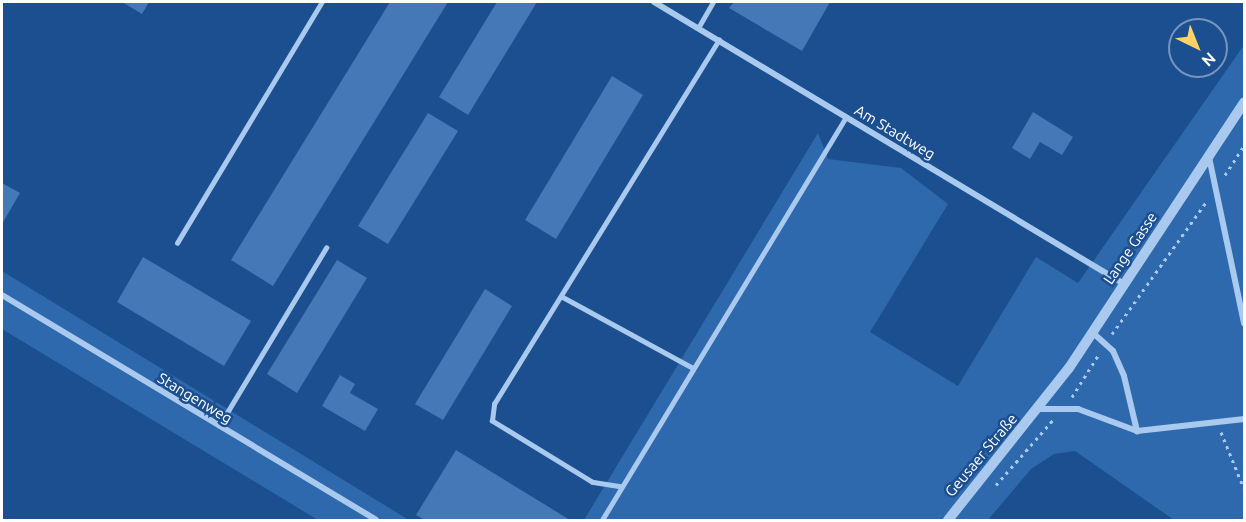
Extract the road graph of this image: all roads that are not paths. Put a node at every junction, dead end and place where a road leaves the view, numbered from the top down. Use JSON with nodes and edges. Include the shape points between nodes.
{"nodes":[{"id":1,"x":322,"y":2,"type":"edge"},
{"id":2,"x":654,"y":2,"type":"edge"},
{"id":3,"x":713,"y":2,"type":"edge"},
{"id":4,"x":698,"y":28,"type":"junction"},
{"id":5,"x":719,"y":40,"type":"junction"},
{"id":6,"x":1245,"y":103,"type":"edge"},
{"id":7,"x":846,"y":117,"type":"junction"},
{"id":8,"x":1209,"y":157,"type":"junction"},
{"id":9,"x":177,"y":243,"type":"dead end"},
{"id":10,"x":326,"y":248,"type":"dead end"},
{"id":11,"x":1124,"y":284,"type":"junction"},
{"id":12,"x":2,"y":295,"type":"edge"},
{"id":13,"x":561,"y":296,"type":"junction"},
{"id":14,"x":1245,"y":323,"type":"edge"},
{"id":15,"x":1092,"y":332,"type":"junction"},
{"id":16,"x":693,"y":368,"type":"junction"},
{"id":17,"x":1039,"y":409,"type":"junction"},
{"id":18,"x":1245,"y":419,"type":"edge"},
{"id":19,"x":219,"y":426,"type":"junction"},
{"id":20,"x":1137,"y":431,"type":"junction"},
{"id":21,"x":622,"y":487,"type":"junction"},
{"id":22,"x":376,"y":520,"type":"edge"},
{"id":23,"x":603,"y":520,"type":"edge"},
{"id":24,"x":948,"y":520,"type":"edge"}],
"edges":[{"from":1,"to":9,"type":"lane"},
{"from":2,"to":4,"type":"street","name":"Am Stadtweg"},
{"from":3,"to":4,"type":"lane"},
{"from":4,"to":5,"type":"street","name":"Am Stadtweg"},
{"from":5,"to":7,"type":"street","name":"Am Stadtweg"},
{"from":5,"to":13,"type":"lane"},
{"from":6,"to":8,"type":"street","name":"Lange Gasse"},
{"from":7,"to":11,"type":"street","name":"Am Stadtweg"},
{"from":7,"to":16,"type":"lane"},
{"from":8,"to":11,"type":"street","name":"Lange Gasse"},
{"from":8,"to":14,"type":"street"},
{"from":10,"to":19,"type":"lane"},
{"from":11,"to":15,"type":"street","name":"Lange Gasse"},
{"from":12,"to":19,"type":"street","name":"Stangenweg"},
{"from":13,"to":16,"type":"lane"},
{"from":13,"to":21,"type":"lane","via":[[494,404],[492,421],[592,482]]},
{"from":15,"to":17,"type":"street","name":"Lange Gasse"},
{"from":15,"to":20,"type":"street","via":[[1113,351]]},
{"from":16,"to":21,"type":"lane"},
{"from":17,"to":20,"type":"street","via":[[1078,409]]},
{"from":17,"to":24,"type":"street","name":"Geusaer Straße"},
{"from":18,"to":20,"type":"street"},
{"from":19,"to":22,"type":"street","name":"Stangenweg"},
{"from":21,"to":23,"type":"lane"}]}
